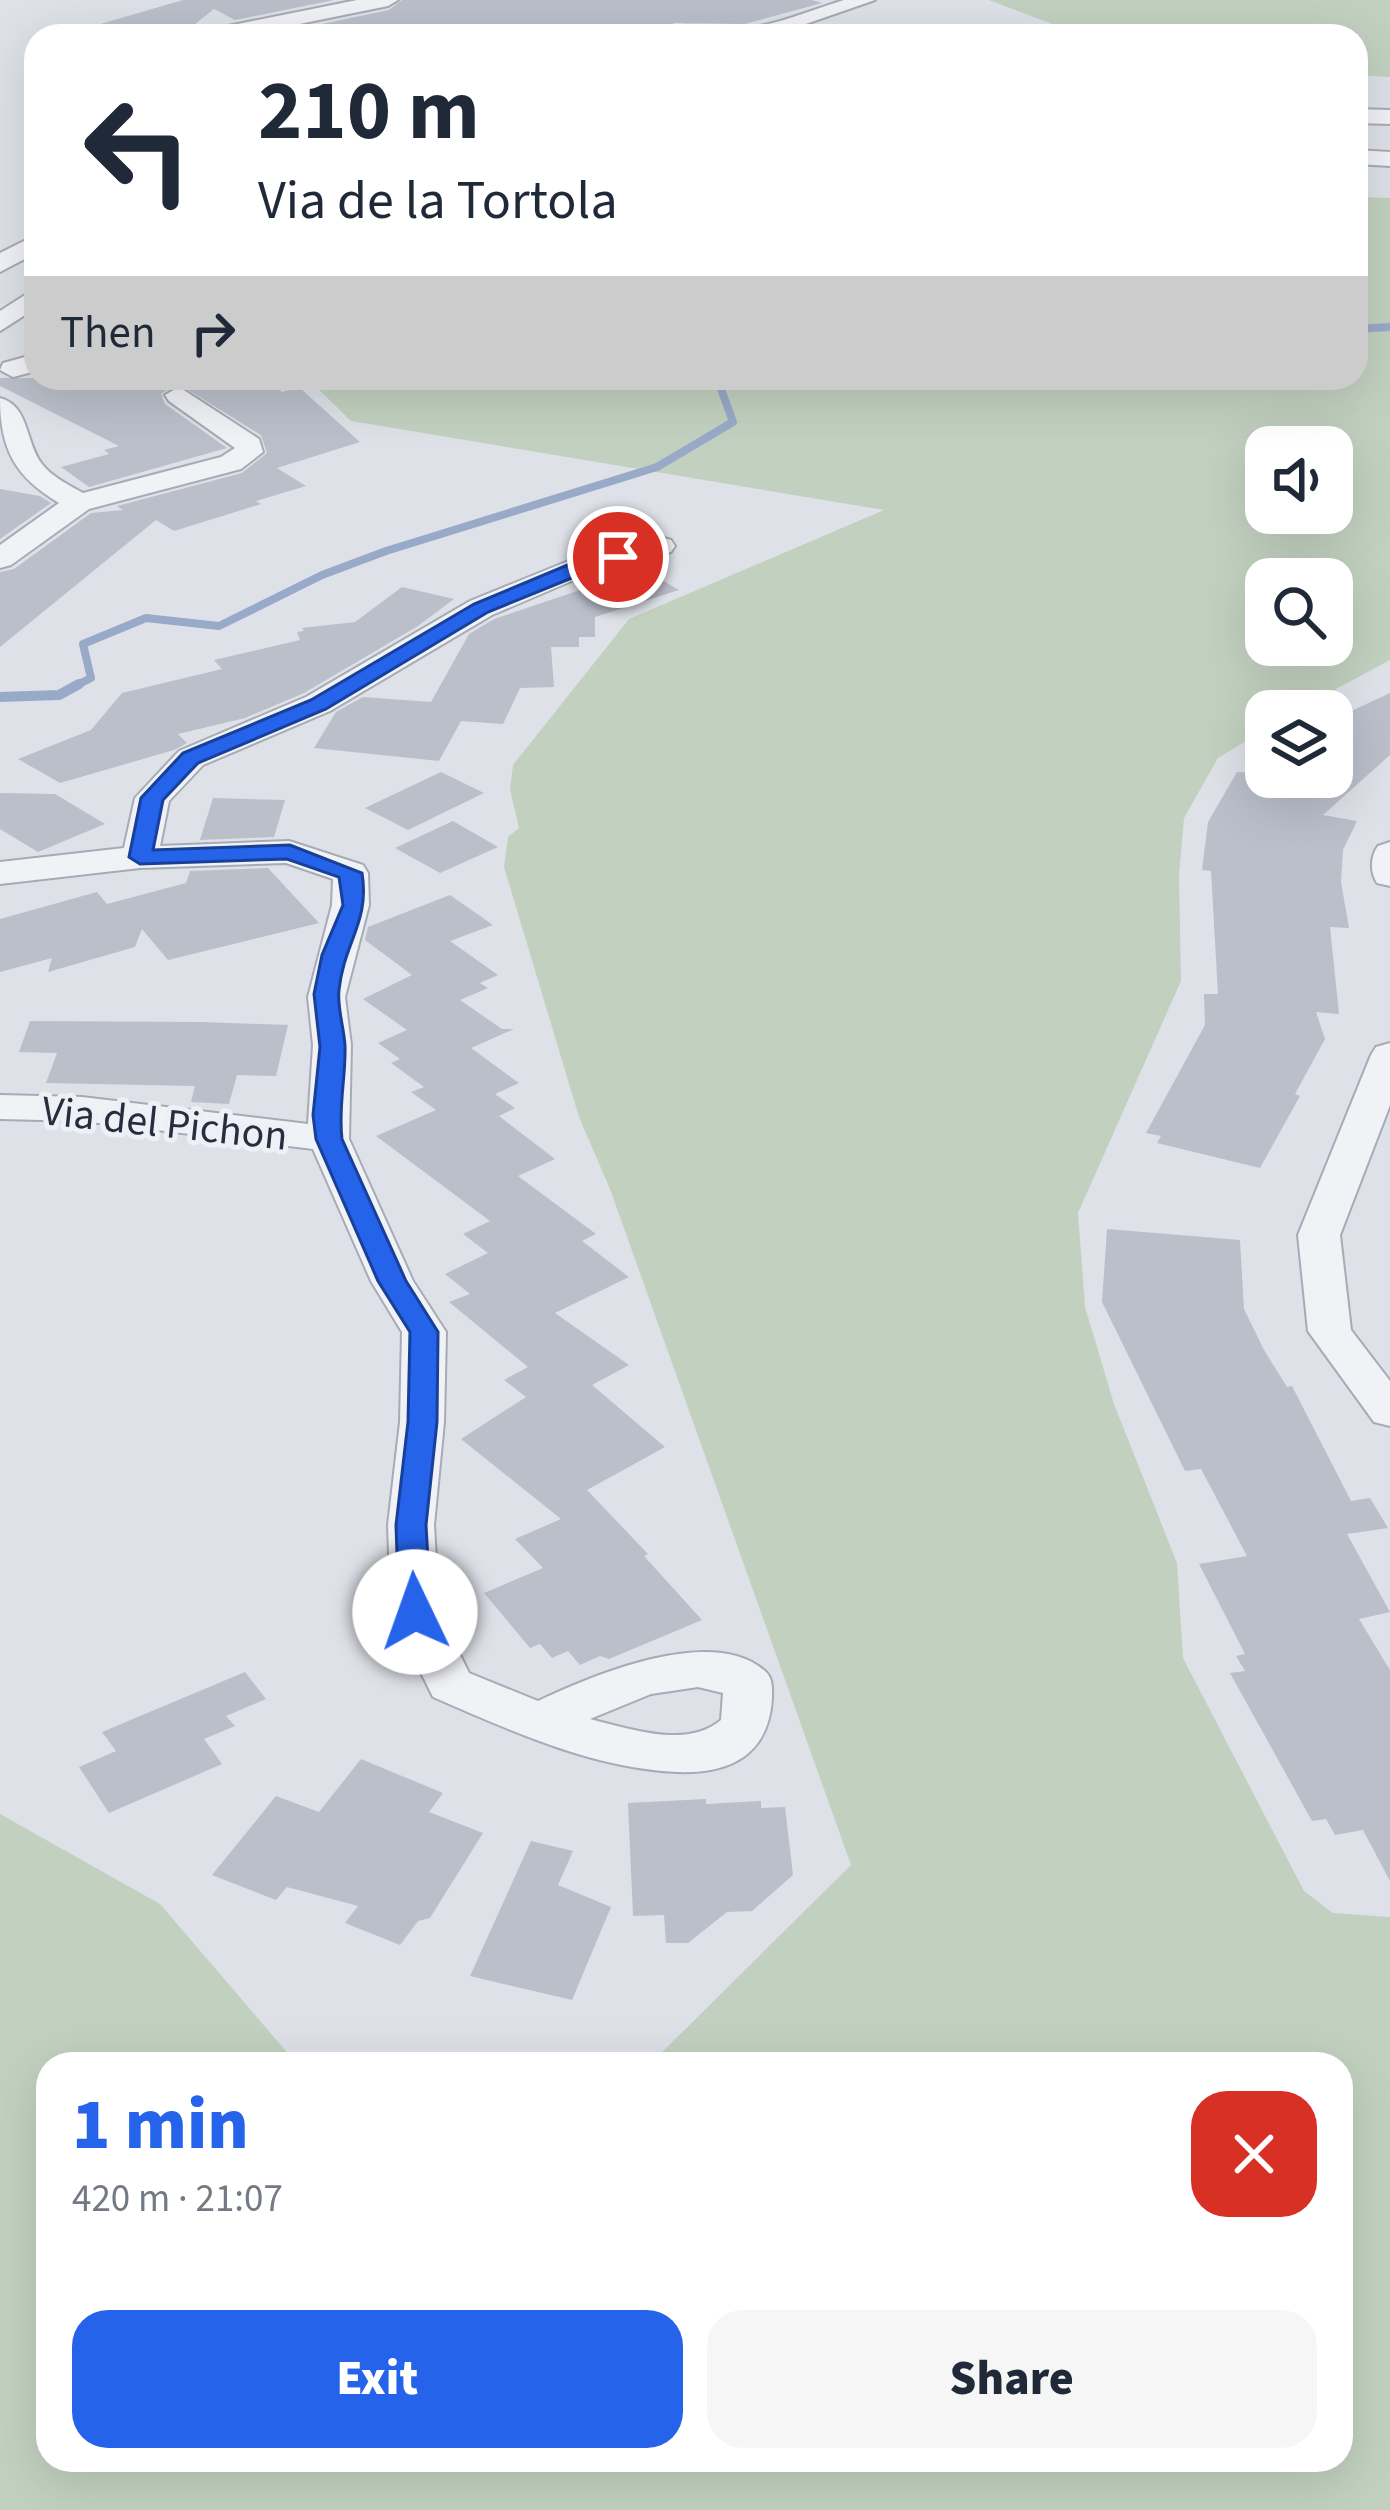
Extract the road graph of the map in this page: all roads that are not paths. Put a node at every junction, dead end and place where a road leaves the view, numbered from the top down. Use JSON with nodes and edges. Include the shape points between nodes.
{"nodes":[{"id":1,"x":388,"y":0,"type":"edge"},
{"id":2,"x":865,"y":0,"type":"edge"},
{"id":3,"x":268,"y":24,"type":"edge"},
{"id":4,"x":790,"y":24,"type":"edge"},
{"id":5,"x":24,"y":306,"type":"edge"},
{"id":6,"x":0,"y":325,"type":"edge"},
{"id":7,"x":179,"y":395,"type":"dead end"},
{"id":8,"x":0,"y":406,"type":"edge"},
{"id":9,"x":79,"y":503,"type":"junction"},
{"id":10,"x":660,"y":546,"type":"dead end"},
{"id":11,"x":0,"y":559,"type":"edge"},
{"id":12,"x":1390,"y":853,"type":"edge"},
{"id":13,"x":140,"y":857,"type":"junction"},
{"id":14,"x":0,"y":873,"type":"edge"},
{"id":15,"x":1390,"y":875,"type":"edge"},
{"id":16,"x":1390,"y":1054,"type":"edge"},
{"id":17,"x":0,"y":1107,"type":"edge"},
{"id":18,"x":329,"y":1139,"type":"junction"},
{"id":19,"x":1390,"y":1412,"type":"edge"},
{"id":20,"x":537,"y":1723,"type":"dead end"}],
"edges":[{"from":1,"to":3,"type":"street"},
{"from":2,"to":4,"type":"street"},
{"from":5,"to":6,"type":"street"},
{"from":7,"to":9,"type":"street","via":[[249,452]]},
{"from":8,"to":9,"type":"street","via":[[18,429],[30,469]]},
{"from":9,"to":11,"type":"street"},
{"from":10,"to":13,"type":"street","via":[[577,568],[481,608],[318,704],[190,758],[152,798]]},
{"from":12,"to":15,"type":"street"},
{"from":13,"to":14,"type":"street"},
{"from":13,"to":18,"type":"street","via":[[290,852],[350,873],[355,905],[326,994]]},
{"from":16,"to":19,"type":"street","via":[[1319,1235],[1330,1331]]},
{"from":17,"to":18,"type":"street","name":"Via del Pichon","via":[[125,1113]]},
{"from":18,"to":20,"type":"street","via":[[392,1281],[424,1332],[411,1525],[415,1612],[449,1684]]}]}
